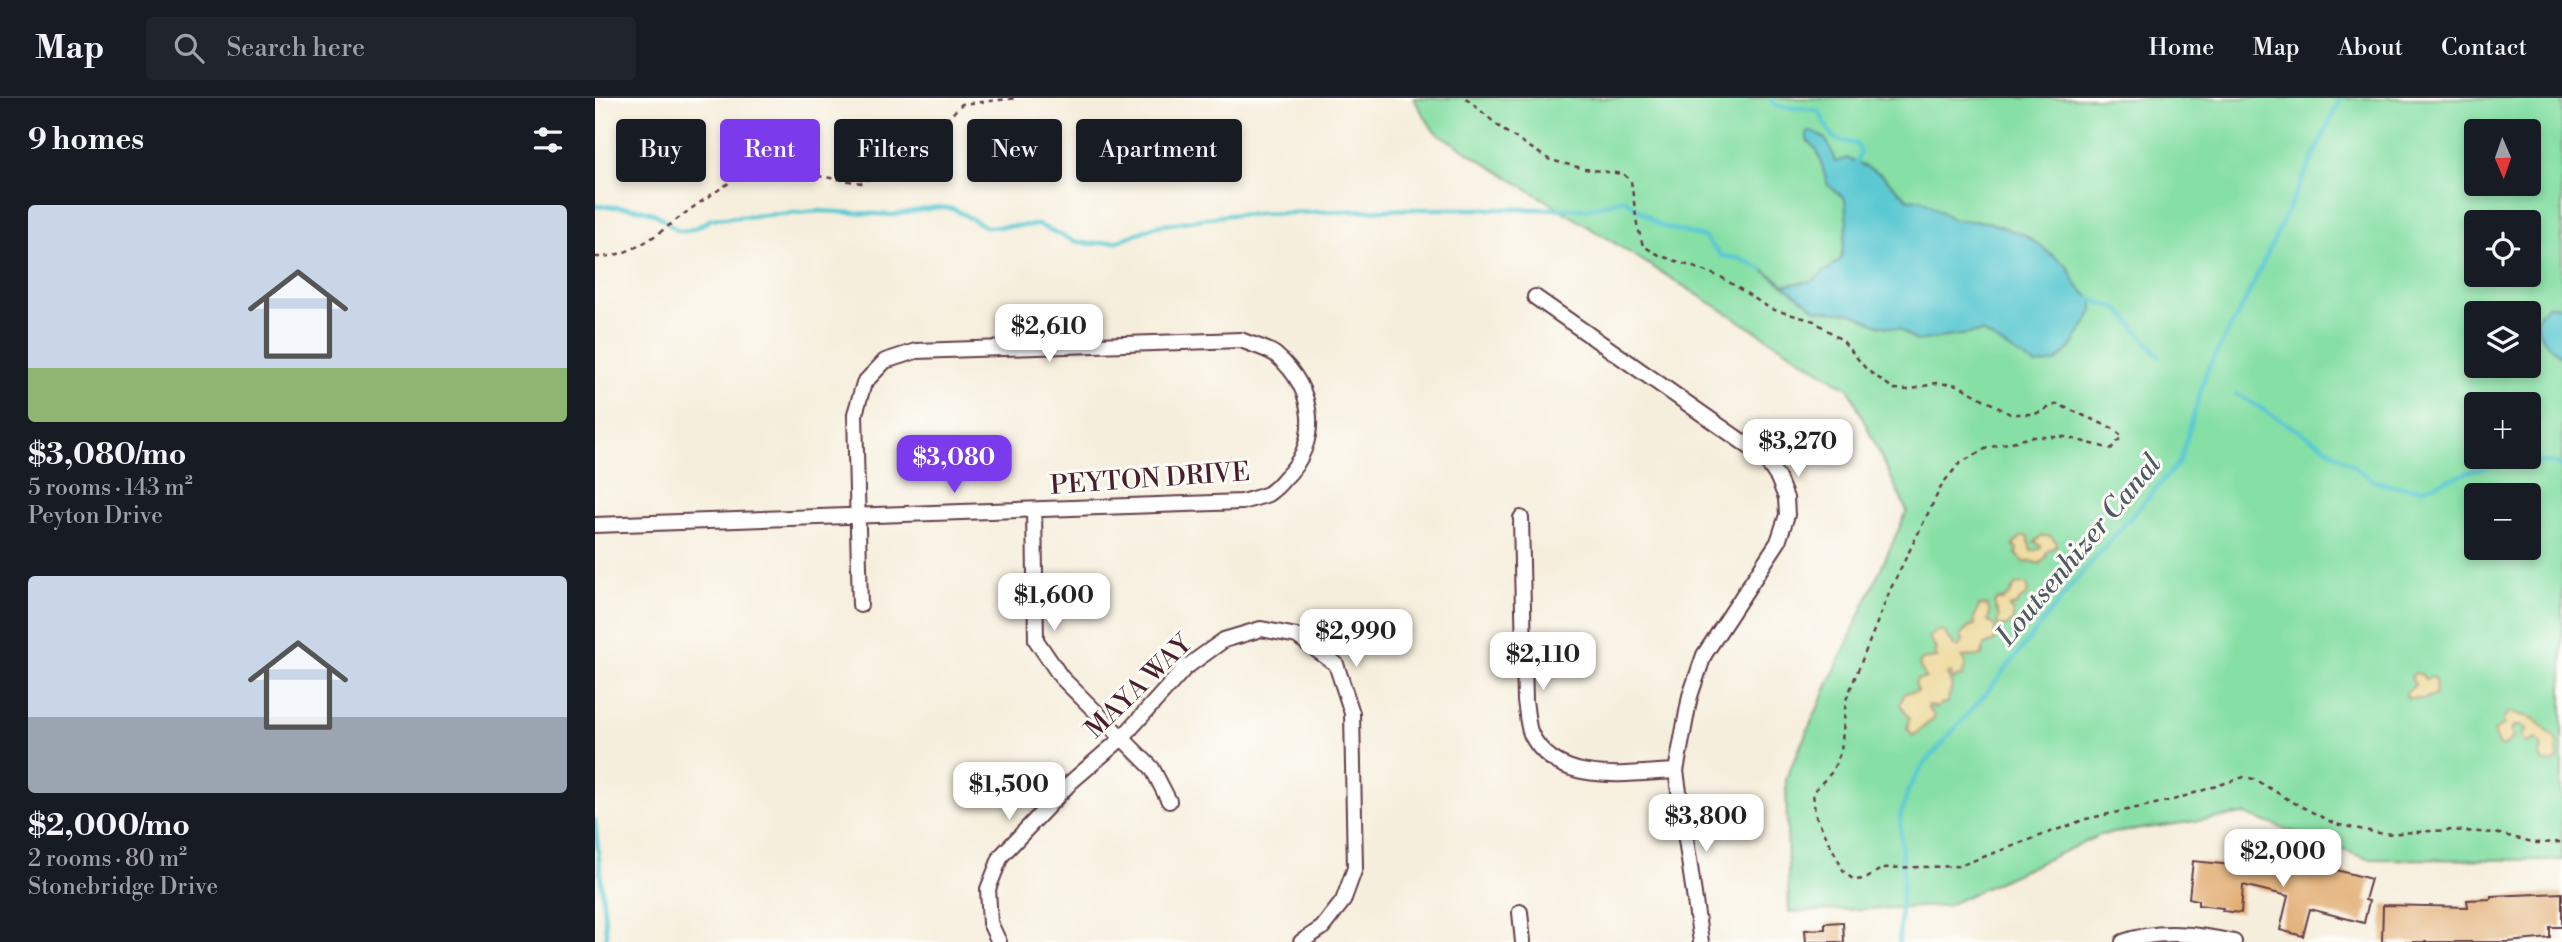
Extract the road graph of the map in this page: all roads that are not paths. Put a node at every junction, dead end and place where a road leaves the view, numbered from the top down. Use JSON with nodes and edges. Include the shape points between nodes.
{"nodes":[{"id":1,"x":1535,"y":297,"type":"dead end"},
{"id":2,"x":1034,"y":510,"type":"junction"},
{"id":3,"x":857,"y":516,"type":"junction"},
{"id":4,"x":1521,"y":518,"type":"dead end"},
{"id":5,"x":595,"y":524,"type":"edge"},
{"id":6,"x":860,"y":605,"type":"dead end"},
{"id":7,"x":1122,"y":738,"type":"junction"},
{"id":8,"x":1676,"y":771,"type":"junction"},
{"id":9,"x":1169,"y":801,"type":"dead end"},
{"id":10,"x":1521,"y":912,"type":"dead end"},
{"id":11,"x":999,"y":942,"type":"edge"},
{"id":12,"x":1301,"y":942,"type":"edge"},
{"id":13,"x":1523,"y":942,"type":"edge"},
{"id":14,"x":1701,"y":942,"type":"edge"},
{"id":15,"x":2123,"y":942,"type":"edge"},
{"id":16,"x":2234,"y":942,"type":"edge"}],
"edges":[{"from":1,"to":8,"type":"street","via":[[1764,457],[1786,498],[1787,515],[1778,542],[1704,655],[1690,696]]},
{"from":2,"to":3,"type":"street","name":"PEYTON DRIVE"},
{"from":2,"to":3,"type":"street","name":"PEYTON DRIVE","via":[[1242,502],[1270,493],[1292,472],[1307,447],[1311,423],[1307,397],[1296,376],[1274,353],[1241,340],[916,351],[885,361],[864,383],[855,414]]},
{"from":2,"to":7,"type":"street","via":[[1036,640],[1061,677]]},
{"from":3,"to":5,"type":"street","name":"PEYTON DRIVE"},
{"from":3,"to":6,"type":"street"},
{"from":4,"to":8,"type":"street","via":[[1525,701],[1530,732],[1541,749],[1561,765],[1590,774]]},
{"from":7,"to":9,"type":"street","via":[[1152,768]]},
{"from":7,"to":11,"type":"street","name":"MAYA WAY","via":[[1071,782],[1001,856],[988,889],[991,923]]},
{"from":7,"to":12,"type":"street","name":"MAYA WAY","via":[[1185,668],[1224,640],[1261,629],[1297,636],[1336,664],[1352,713],[1356,868],[1343,901],[1322,928]]},
{"from":8,"to":14,"type":"street"},
{"from":10,"to":13,"type":"street"},
{"from":15,"to":16,"type":"street","via":[[2164,934]]}]}
